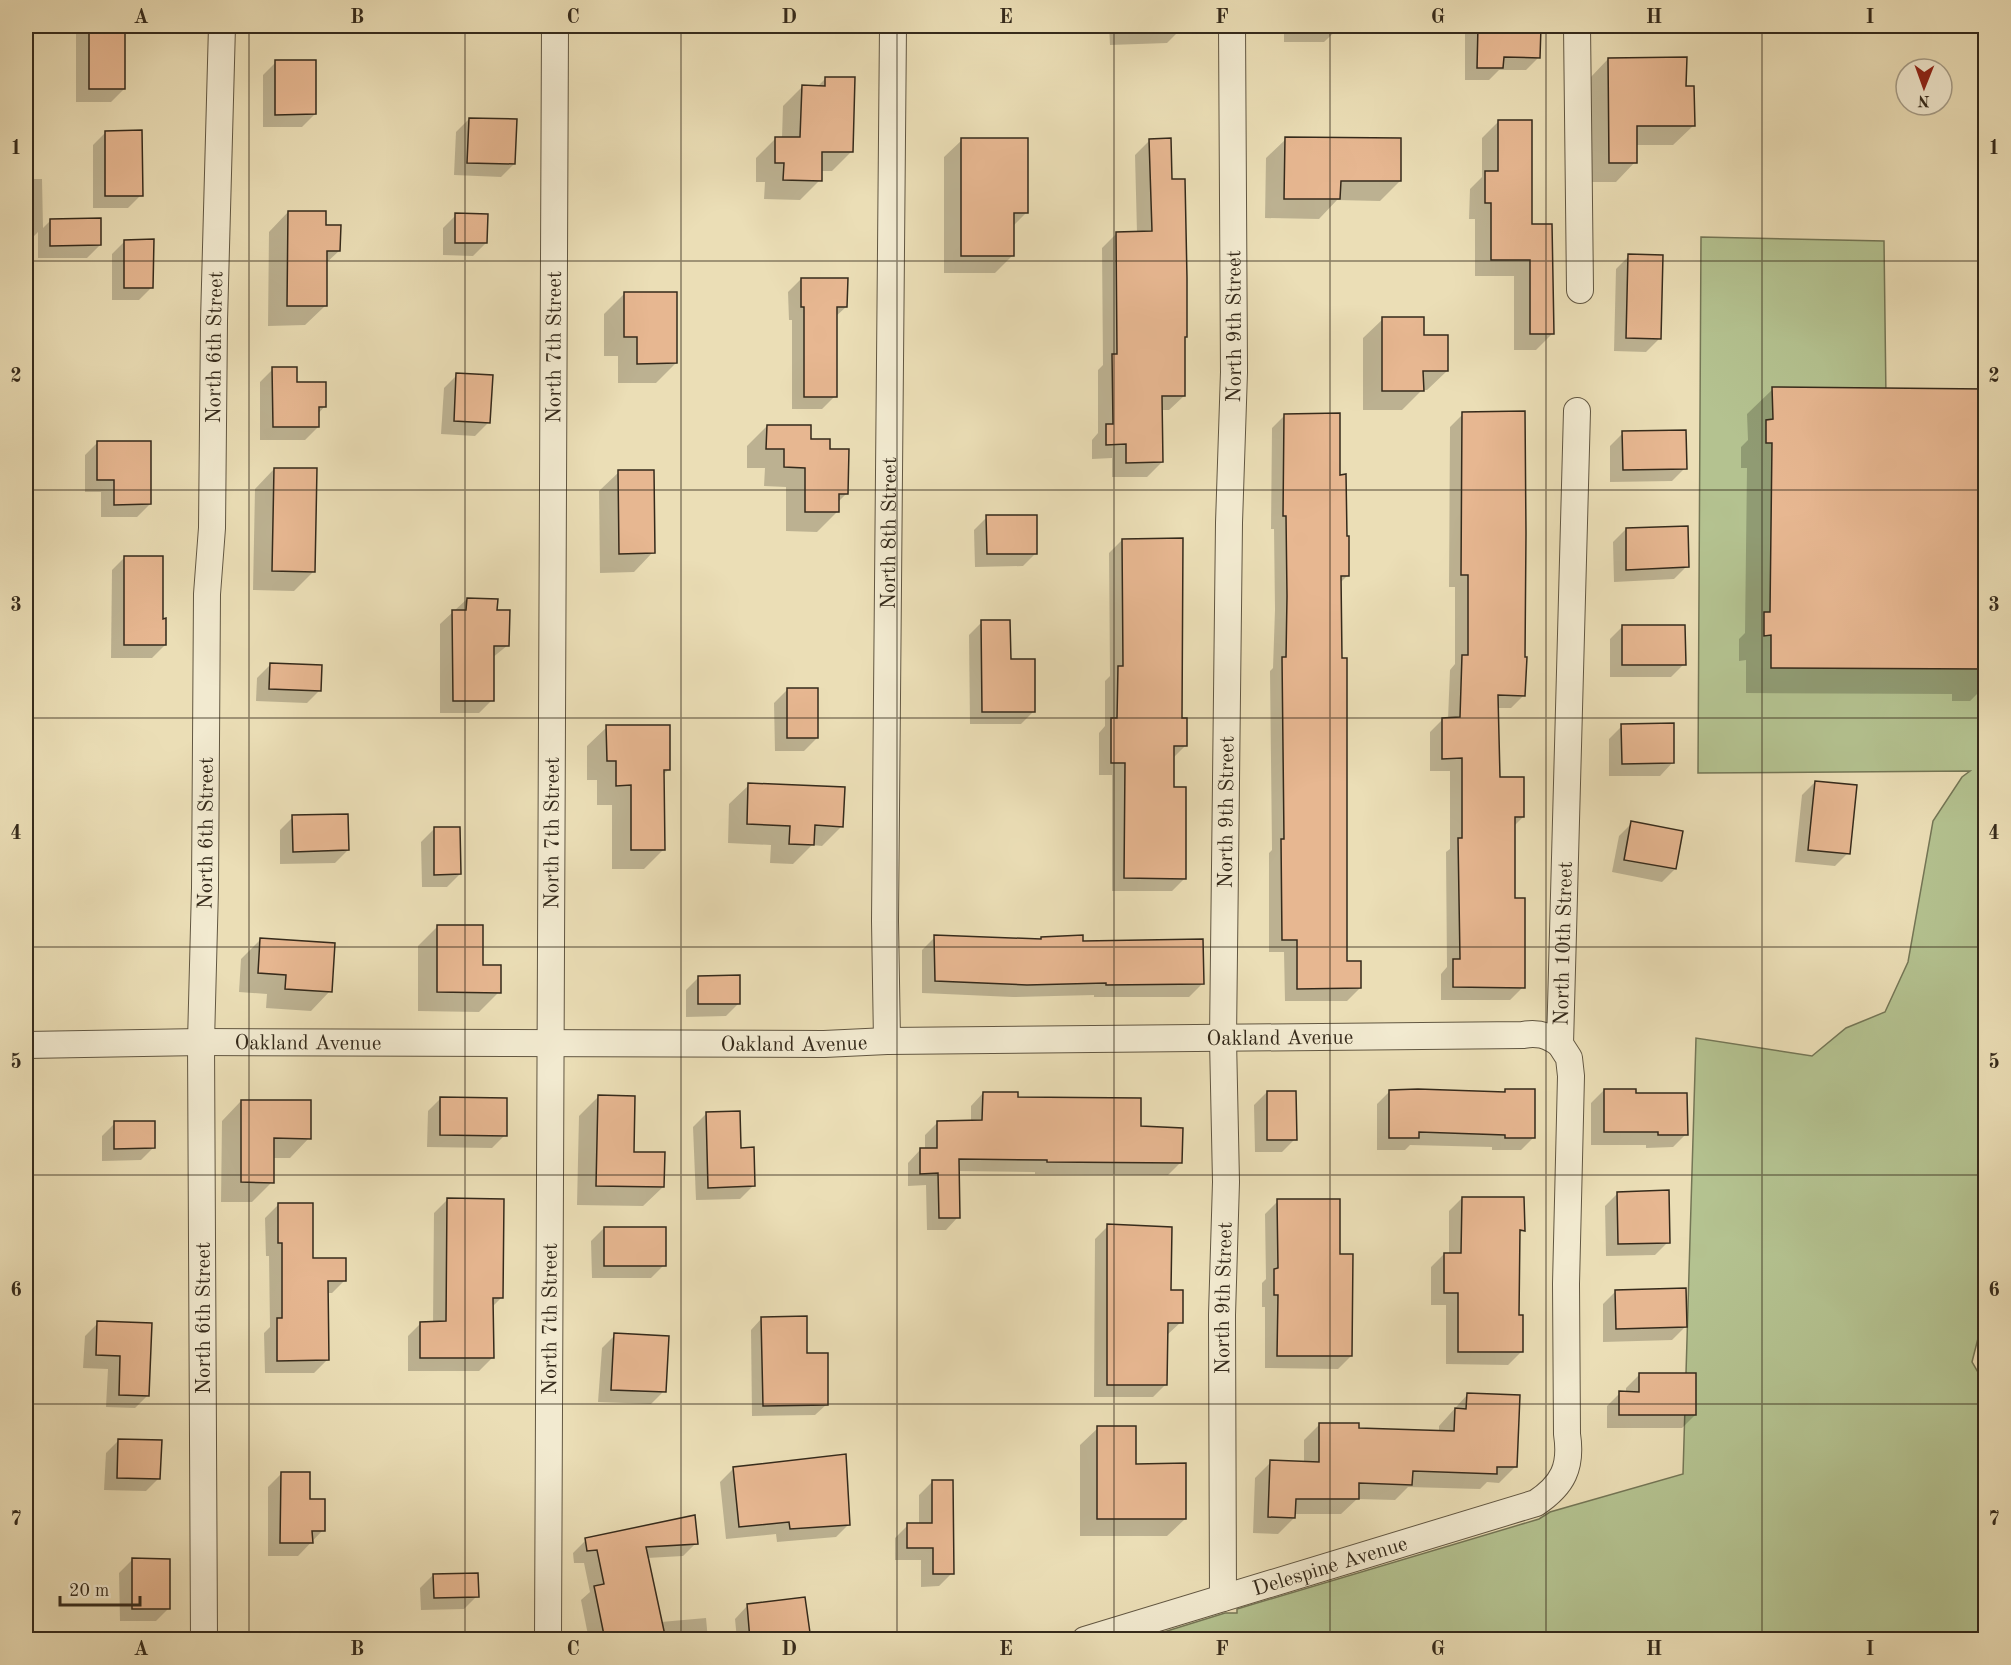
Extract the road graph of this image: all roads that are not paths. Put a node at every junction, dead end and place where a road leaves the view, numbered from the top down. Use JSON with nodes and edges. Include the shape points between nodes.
{"nodes":[{"id":1,"x":222,"y":26,"type":"edge"},
{"id":2,"x":555,"y":26,"type":"edge"},
{"id":3,"x":893,"y":26,"type":"edge"},
{"id":4,"x":1232,"y":26,"type":"edge"},
{"id":5,"x":1577,"y":26,"type":"edge"},
{"id":6,"x":1580,"y":290,"type":"dead end"},
{"id":7,"x":1577,"y":411,"type":"dead end"},
{"id":8,"x":1223,"y":1039,"type":"junction"},
{"id":9,"x":887,"y":1041,"type":"junction"},
{"id":10,"x":201,"y":1042,"type":"junction"},
{"id":11,"x":549,"y":1043,"type":"junction"},
{"id":12,"x":1560,"y":1044,"type":"junction"},
{"id":13,"x":26,"y":1045,"type":"edge"},
{"id":14,"x":1564,"y":1474,"type":"joint"},
{"id":15,"x":1223,"y":1598,"type":"junction"},
{"id":16,"x":204,"y":1640,"type":"edge"},
{"id":17,"x":548,"y":1640,"type":"edge"},
{"id":18,"x":1085,"y":1640,"type":"edge"}],
"edges":[{"from":1,"to":10,"type":"street","name":"North 6th Street","via":[[212,528],[207,594]]},
{"from":2,"to":11,"type":"street","name":"North 7th Street"},
{"from":3,"to":9,"type":"street","name":"North 8th Street"},
{"from":4,"to":8,"type":"street","name":"North 9th Street","via":[[1234,372]]},
{"from":5,"to":6,"type":"street"},
{"from":7,"to":12,"type":"street","name":"North 10th Street"},
{"from":8,"to":9,"type":"street","name":"Oakland Avenue"},
{"from":8,"to":12,"type":"street","name":"Oakland Avenue","via":[[1534,1032]]},
{"from":8,"to":15,"type":"street","name":"North 9th Street"},
{"from":9,"to":11,"type":"street","name":"Oakland Avenue"},
{"from":10,"to":11,"type":"street","name":"Oakland Avenue"},
{"from":10,"to":13,"type":"street","name":"Oakland Avenue"},
{"from":10,"to":16,"type":"street","name":"North 6th Street"},
{"from":11,"to":17,"type":"street","name":"North 7th Street"},
{"from":12,"to":14,"type":"street","name":"North 10th Street","via":[[1569,1058],[1571,1076],[1566,1284],[1570,1450]]},
{"from":14,"to":15,"type":"street","name":"Delespine Avenue","via":[[1550,1494],[1536,1503]]},
{"from":15,"to":18,"type":"street","name":"Delespine Avenue"}]}
